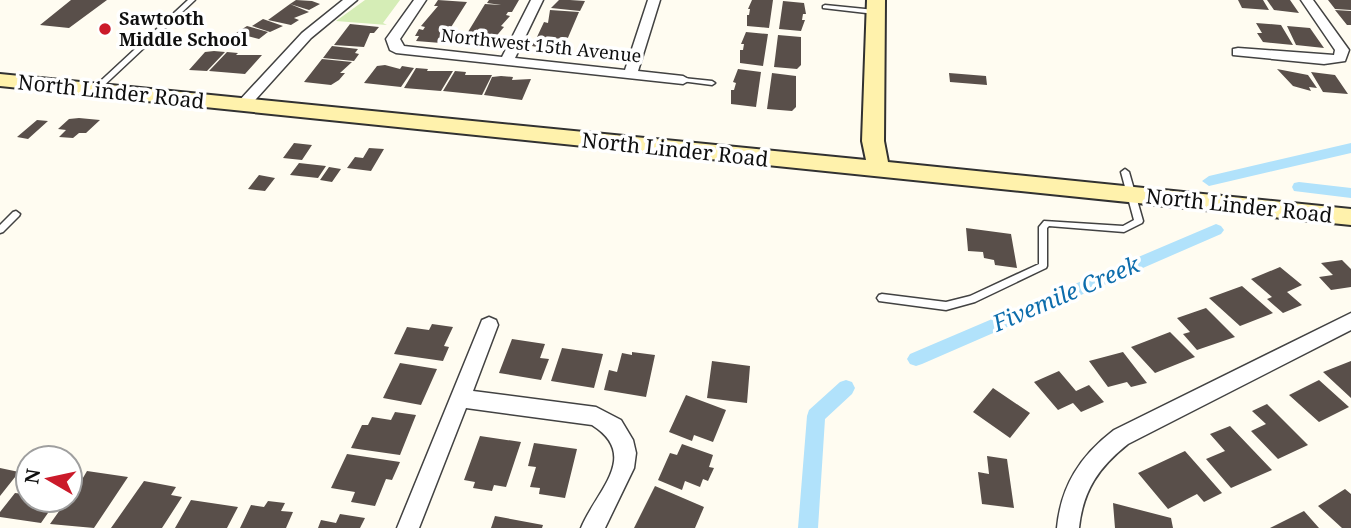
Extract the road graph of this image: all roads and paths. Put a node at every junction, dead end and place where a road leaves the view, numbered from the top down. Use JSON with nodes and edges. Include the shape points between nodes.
{"nodes":[{"id":1,"x":192,"y":0,"type":"edge"},
{"id":2,"x":351,"y":0,"type":"edge"},
{"id":3,"x":420,"y":0,"type":"edge"},
{"id":4,"x":537,"y":0,"type":"edge"},
{"id":5,"x":654,"y":0,"type":"edge"},
{"id":6,"x":1307,"y":0,"type":"edge"},
{"id":7,"x":876,"y":6,"type":"edge"},
{"id":8,"x":825,"y":7,"type":"dead end"},
{"id":9,"x":1238,"y":52,"type":"dead end"},
{"id":10,"x":506,"y":62,"type":"junction"},
{"id":11,"x":630,"y":74,"type":"junction"},
{"id":12,"x":683,"y":79,"type":"joint"},
{"id":13,"x":0,"y":80,"type":"edge"},
{"id":14,"x":712,"y":83,"type":"dead end"},
{"id":15,"x":96,"y":90,"type":"junction"},
{"id":16,"x":249,"y":107,"type":"junction"},
{"id":17,"x":878,"y":169,"type":"junction"},
{"id":18,"x":1125,"y":172,"type":"dead end"},
{"id":19,"x":1134,"y":195,"type":"junction"},
{"id":20,"x":16,"y":214,"type":"dead end"},
{"id":21,"x":1351,"y":217,"type":"edge"},
{"id":22,"x":0,"y":230,"type":"edge"},
{"id":23,"x":882,"y":298,"type":"dead end"},
{"id":24,"x":1351,"y":321,"type":"edge"},
{"id":25,"x":489,"y":325,"type":"dead end"},
{"id":26,"x":460,"y":398,"type":"junction"},
{"id":27,"x":408,"y":528,"type":"edge"},
{"id":28,"x":592,"y":528,"type":"edge"},
{"id":29,"x":1068,"y":528,"type":"edge"}],
"edges":[{"from":1,"to":15,"type":"lane"},
{"from":2,"to":16,"type":"street","via":[[324,18],[295,49],[298,55]]},
{"from":3,"to":10,"type":"street","name":"Northwest 15th Avenue","via":[[393,39],[395,47]]},
{"from":4,"to":10,"type":"street"},
{"from":5,"to":11,"type":"street"},
{"from":6,"to":9,"type":"street","via":[[1342,50],[1340,58]]},
{"from":7,"to":8,"type":"lane"},
{"from":7,"to":17,"type":"main road","via":[[873,141]]},
{"from":10,"to":11,"type":"street","name":"Northwest 15th Avenue"},
{"from":11,"to":12,"type":"street","name":"Northwest 15th Avenue"},
{"from":12,"to":14,"type":"lane"},
{"from":13,"to":15,"type":"main road","name":"North Linder Road"},
{"from":15,"to":16,"type":"main road","name":"North Linder Road"},
{"from":16,"to":17,"type":"main road","name":"North Linder Road"},
{"from":17,"to":19,"type":"main road","name":"North Linder Road"},
{"from":18,"to":19,"type":"lane"},
{"from":19,"to":21,"type":"main road","name":"North Linder Road"},
{"from":19,"to":23,"type":"lane","via":[[1139,221],[1124,229],[1047,223],[1043,228],[1043,266],[972,299],[942,306]]},
{"from":20,"to":22,"type":"lane"},
{"from":24,"to":29,"type":"street","via":[[1121,437],[1097,455],[1079,480]]},
{"from":25,"to":26,"type":"street"},
{"from":26,"to":27,"type":"street"},
{"from":26,"to":28,"type":"street","via":[[596,416],[609,422],[623,436],[627,452],[624,468]]}]}
